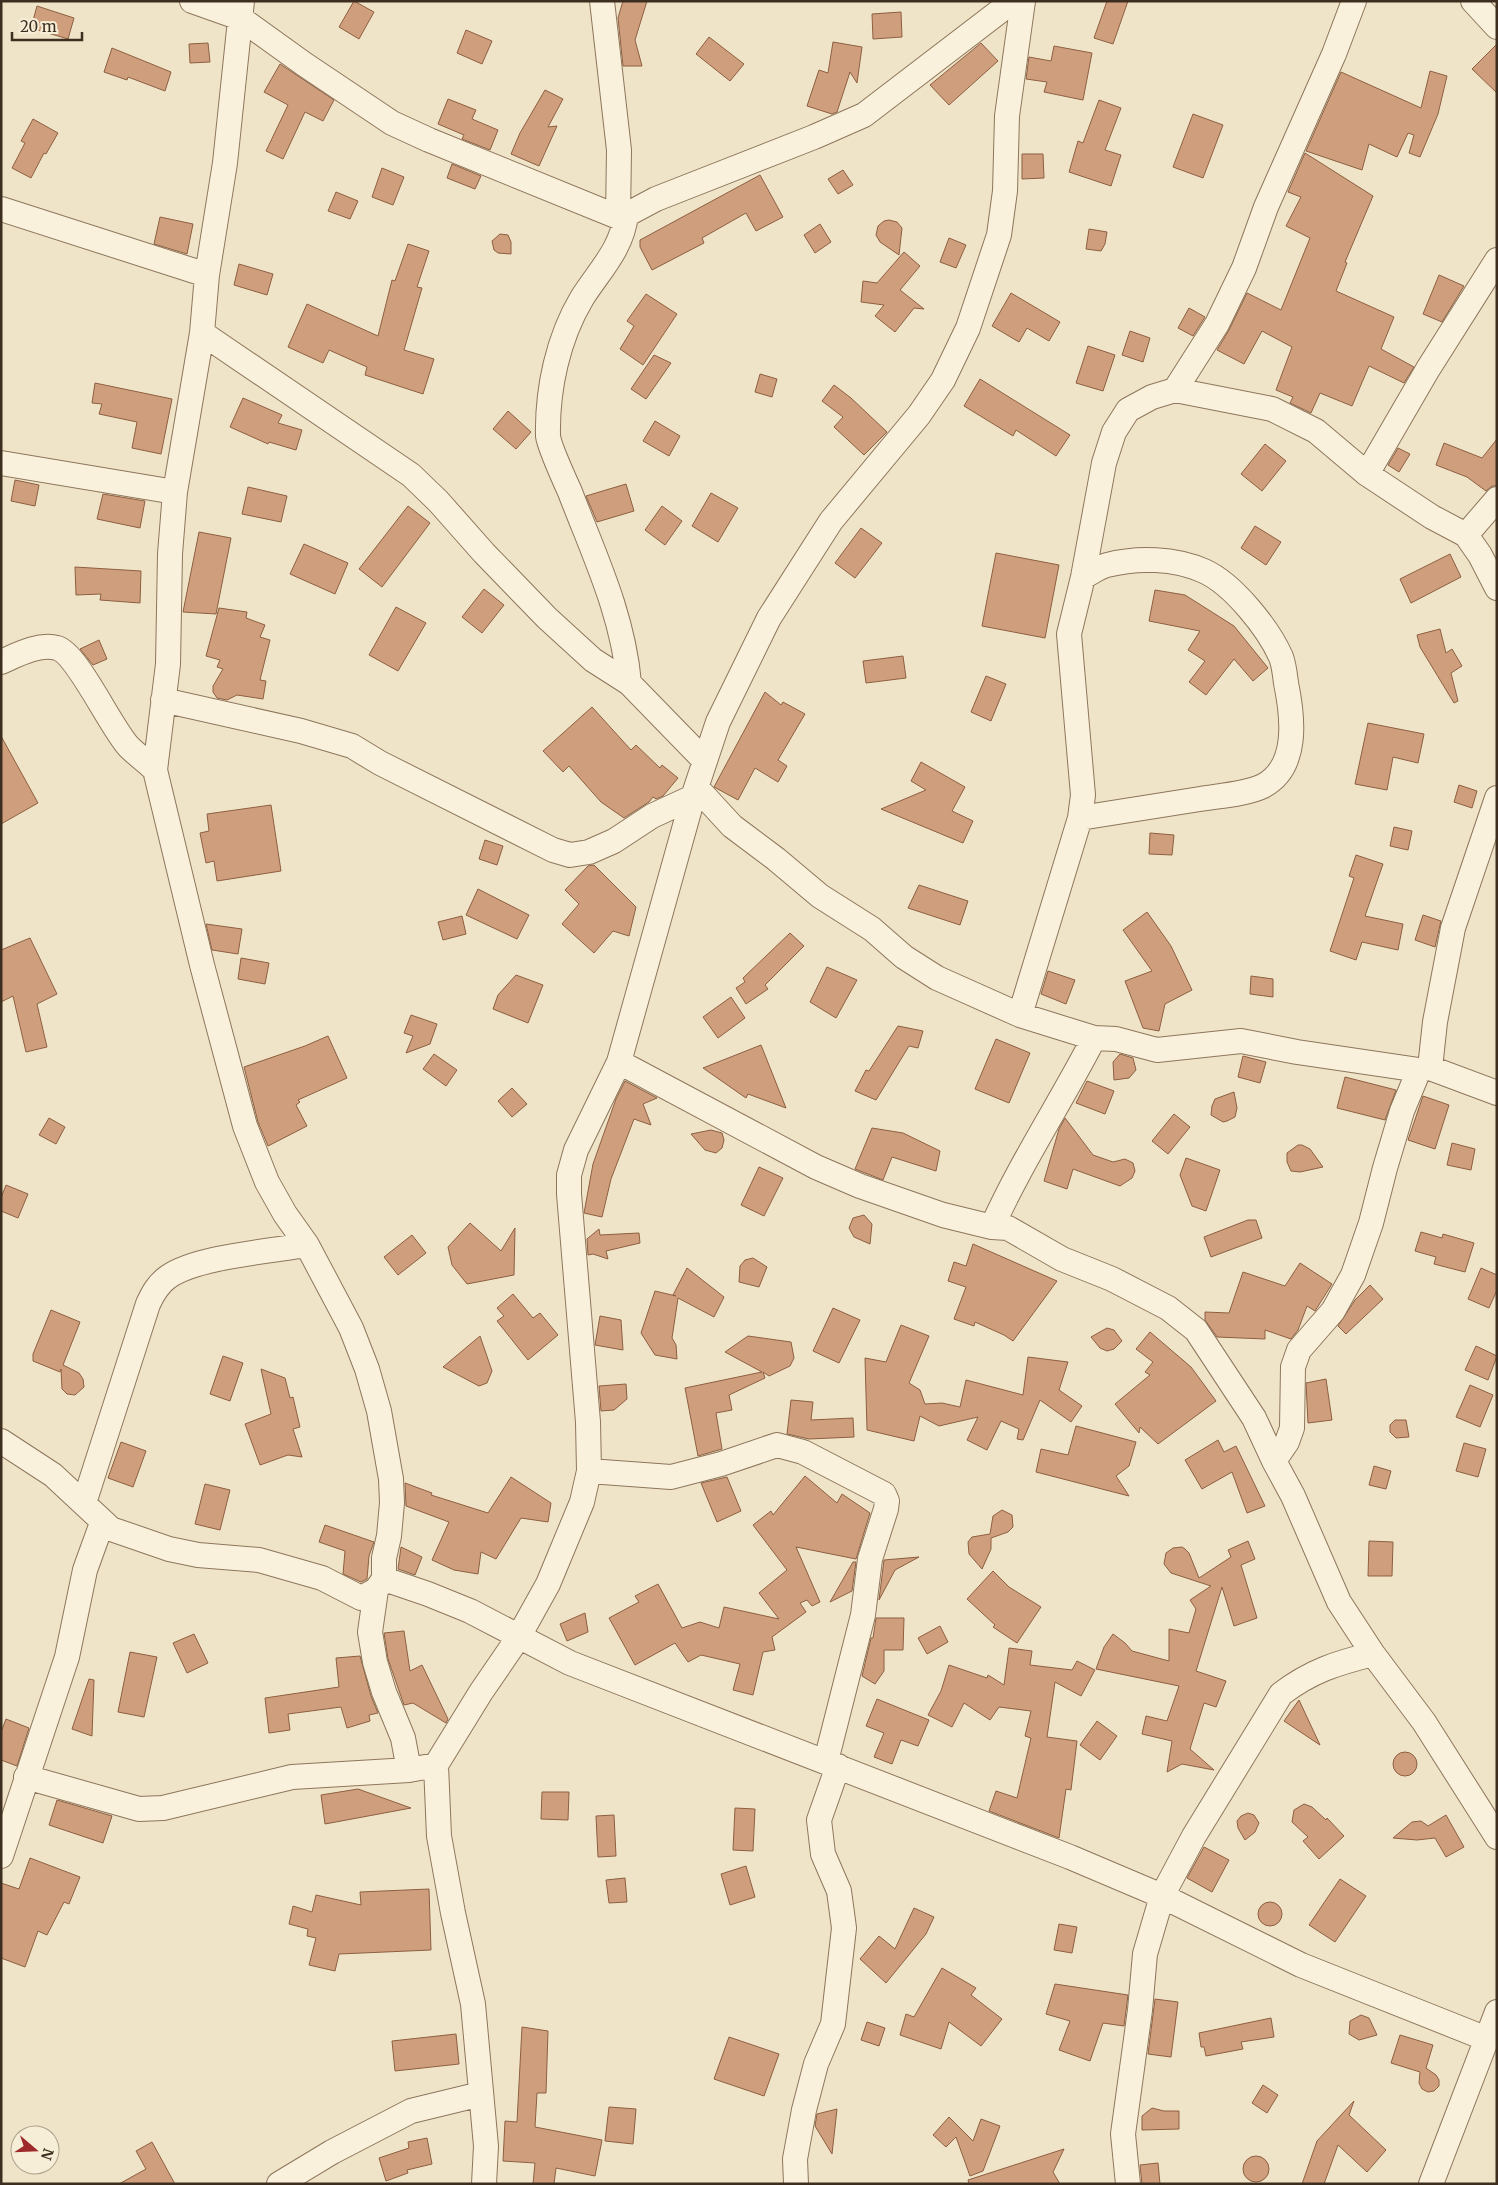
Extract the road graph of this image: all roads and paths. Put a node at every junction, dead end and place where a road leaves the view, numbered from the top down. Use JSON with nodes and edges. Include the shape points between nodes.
{"nodes":[{"id":1,"x":192,"y":1,"type":"edge"},
{"id":2,"x":602,"y":1,"type":"edge"},
{"id":3,"x":1013,"y":1,"type":"edge"},
{"id":4,"x":1024,"y":1,"type":"edge"},
{"id":5,"x":1354,"y":1,"type":"edge"},
{"id":6,"x":1474,"y":1,"type":"edge"},
{"id":7,"x":241,"y":10,"type":"edge"},
{"id":8,"x":1497,"y":27,"type":"edge"},
{"id":9,"x":1,"y":209,"type":"edge"},
{"id":10,"x":622,"y":216,"type":"junction"},
{"id":11,"x":1497,"y":260,"type":"edge"},
{"id":12,"x":207,"y":275,"type":"junction"},
{"id":13,"x":202,"y":333,"type":"junction"},
{"id":14,"x":1175,"y":390,"type":"junction"},
{"id":15,"x":1,"y":464,"type":"edge"},
{"id":16,"x":1367,"y":474,"type":"junction"},
{"id":17,"x":175,"y":492,"type":"junction"},
{"id":18,"x":1497,"y":499,"type":"edge"},
{"id":19,"x":1466,"y":535,"type":"junction"},
{"id":20,"x":1084,"y":576,"type":"junction"},
{"id":21,"x":1497,"y":588,"type":"edge"},
{"id":22,"x":1,"y":662,"type":"edge"},
{"id":23,"x":629,"y":682,"type":"junction"},
{"id":24,"x":163,"y":700,"type":"junction"},
{"id":25,"x":705,"y":761,"type":"junction"},
{"id":26,"x":155,"y":770,"type":"junction"},
{"id":27,"x":695,"y":792,"type":"junction"},
{"id":28,"x":1497,"y":798,"type":"edge"},
{"id":29,"x":1080,"y":818,"type":"junction"},
{"id":30,"x":1020,"y":1015,"type":"junction"},
{"id":31,"x":1094,"y":1038,"type":"junction"},
{"id":32,"x":619,"y":1062,"type":"junction"},
{"id":33,"x":1424,"y":1069,"type":"junction"},
{"id":34,"x":1497,"y":1093,"type":"edge"},
{"id":35,"x":992,"y":1227,"type":"junction"},
{"id":36,"x":307,"y":1245,"type":"junction"},
{"id":37,"x":1,"y":1441,"type":"edge"},
{"id":38,"x":1274,"y":1461,"type":"junction"},
{"id":39,"x":589,"y":1471,"type":"junction"},
{"id":40,"x":84,"y":1504,"type":"junction"},
{"id":41,"x":102,"y":1523,"type":"junction"},
{"id":42,"x":380,"y":1585,"type":"junction"},
{"id":43,"x":518,"y":1638,"type":"junction"},
{"id":44,"x":1373,"y":1654,"type":"junction"},
{"id":45,"x":832,"y":1763,"type":"junction"},
{"id":46,"x":436,"y":1765,"type":"junction"},
{"id":47,"x":409,"y":1770,"type":"junction"},
{"id":48,"x":26,"y":1777,"type":"junction"},
{"id":49,"x":1497,"y":1837,"type":"edge"},
{"id":50,"x":1,"y":1856,"type":"edge"},
{"id":51,"x":1162,"y":1896,"type":"junction"},
{"id":52,"x":1497,"y":2012,"type":"edge"},
{"id":53,"x":1487,"y":2039,"type":"junction"},
{"id":54,"x":481,"y":2094,"type":"junction"},
{"id":55,"x":279,"y":2184,"type":"edge"},
{"id":56,"x":484,"y":2184,"type":"edge"},
{"id":57,"x":796,"y":2184,"type":"edge"},
{"id":58,"x":1128,"y":2184,"type":"edge"},
{"id":59,"x":1431,"y":2184,"type":"edge"}],
"edges":[{"from":1,"to":7,"type":"street"},
{"from":2,"to":10,"type":"street","via":[[619,150]]},
{"from":3,"to":10,"type":"street","via":[[864,115],[656,199]]},
{"from":4,"to":25,"type":"street","via":[[1007,116],[1005,191],[999,235],[968,328],[943,380],[919,415],[831,521],[769,618],[718,722]]},
{"from":5,"to":14,"type":"street","via":[[1266,207],[1244,268],[1217,324]]},
{"from":6,"to":8,"type":"street"},
{"from":7,"to":10,"type":"street","via":[[304,64],[392,123]]},
{"from":7,"to":12,"type":"street","via":[[225,163]]},
{"from":9,"to":12,"type":"street"},
{"from":10,"to":23,"type":"street","via":[[620,241],[568,324],[558,352],[548,438],[609,592],[626,651]]},
{"from":11,"to":16,"type":"street"},
{"from":12,"to":13,"type":"street"},
{"from":13,"to":17,"type":"street"},
{"from":13,"to":23,"type":"street","via":[[411,474],[570,641]]},
{"from":14,"to":16,"type":"street","via":[[1272,409],[1316,431]]},
{"from":14,"to":20,"type":"street","via":[[1152,397],[1128,410],[1114,432],[1104,463]]},
{"from":15,"to":17,"type":"street"},
{"from":16,"to":19,"type":"street","via":[[1432,517]]},
{"from":17,"to":24,"type":"street","via":[[168,664]]},
{"from":18,"to":19,"type":"street"},
{"from":19,"to":21,"type":"street"},
{"from":20,"to":29,"type":"street","via":[[1069,634],[1083,795]]},
{"from":20,"to":29,"type":"street","via":[[1105,565],[1150,560],[1190,566],[1206,572],[1257,618],[1282,658],[1292,726],[1289,750],[1280,773],[1262,786],[1226,795]]},
{"from":22,"to":26,"type":"street","via":[[42,648],[63,650],[75,663],[129,746]]},
{"from":23,"to":25,"type":"street"},
{"from":24,"to":26,"type":"street"},
{"from":24,"to":27,"type":"street","via":[[301,731],[352,746],[552,850],[570,855],[589,852],[614,841]]},
{"from":25,"to":27,"type":"street"},
{"from":26,"to":36,"type":"street","via":[[245,1126],[267,1182]]},
{"from":27,"to":30,"type":"street","via":[[820,896],[872,929],[904,957],[936,978]]},
{"from":27,"to":32,"type":"street"},
{"from":28,"to":33,"type":"street","via":[[1453,928]]},
{"from":29,"to":30,"type":"street"},
{"from":30,"to":31,"type":"street"},
{"from":31,"to":33,"type":"street","via":[[1116,1039],[1157,1050],[1241,1041]]},
{"from":31,"to":35,"type":"street","via":[[1010,1186]]},
{"from":32,"to":35,"type":"street","via":[[816,1167],[943,1215]]},
{"from":32,"to":39,"type":"street","via":[[586,1127],[569,1175]]},
{"from":33,"to":34,"type":"street"},
{"from":33,"to":38,"type":"street","via":[[1396,1130],[1353,1275],[1334,1311],[1299,1350],[1293,1367],[1292,1428]]},
{"from":35,"to":38,"type":"street","via":[[1008,1228],[1062,1259],[1112,1279],[1168,1308],[1196,1330],[1254,1418]]},
{"from":36,"to":40,"type":"street","via":[[196,1263],[178,1270],[157,1286],[148,1304]]},
{"from":36,"to":42,"type":"street","via":[[351,1328],[367,1369],[378,1411],[391,1478],[392,1502]]},
{"from":37,"to":40,"type":"street","via":[[39,1465]]},
{"from":38,"to":44,"type":"street","via":[[1294,1496],[1339,1602]]},
{"from":39,"to":43,"type":"street","via":[[582,1502],[566,1542],[548,1584]]},
{"from":39,"to":45,"type":"street","via":[[671,1477],[722,1464],[777,1444],[802,1452],[884,1494],[888,1501],[870,1559],[863,1614]]},
{"from":40,"to":41,"type":"street"},
{"from":41,"to":42,"type":"street","via":[[118,1532],[179,1551],[217,1558],[259,1560],[322,1578],[361,1598]]},
{"from":41,"to":48,"type":"street","via":[[85,1570],[67,1657]]},
{"from":42,"to":43,"type":"street","via":[[428,1594],[470,1611]]},
{"from":42,"to":47,"type":"street","via":[[370,1632],[375,1662],[403,1738]]},
{"from":43,"to":45,"type":"street","via":[[570,1663]]},
{"from":43,"to":46,"type":"street"},
{"from":44,"to":49,"type":"street","via":[[1424,1722]]},
{"from":44,"to":51,"type":"street","via":[[1338,1663],[1302,1678],[1281,1694],[1194,1836]]},
{"from":45,"to":51,"type":"street"},
{"from":45,"to":57,"type":"street","via":[[820,1820],[823,1854],[839,1891],[844,1928],[833,2024],[816,2064],[804,2110],[796,2159]]},
{"from":46,"to":47,"type":"street"},
{"from":46,"to":54,"type":"street","via":[[439,1836],[473,2004]]},
{"from":47,"to":48,"type":"street","via":[[292,1777],[163,1808],[139,1809]]},
{"from":48,"to":50,"type":"street"},
{"from":51,"to":53,"type":"street","via":[[1301,1965]]},
{"from":51,"to":58,"type":"street","via":[[1145,1954],[1122,2134]]},
{"from":52,"to":53,"type":"street"},
{"from":53,"to":59,"type":"street"},
{"from":54,"to":55,"type":"street","via":[[411,2112],[332,2152]]},
{"from":54,"to":56,"type":"street","via":[[486,2146]]}]}
